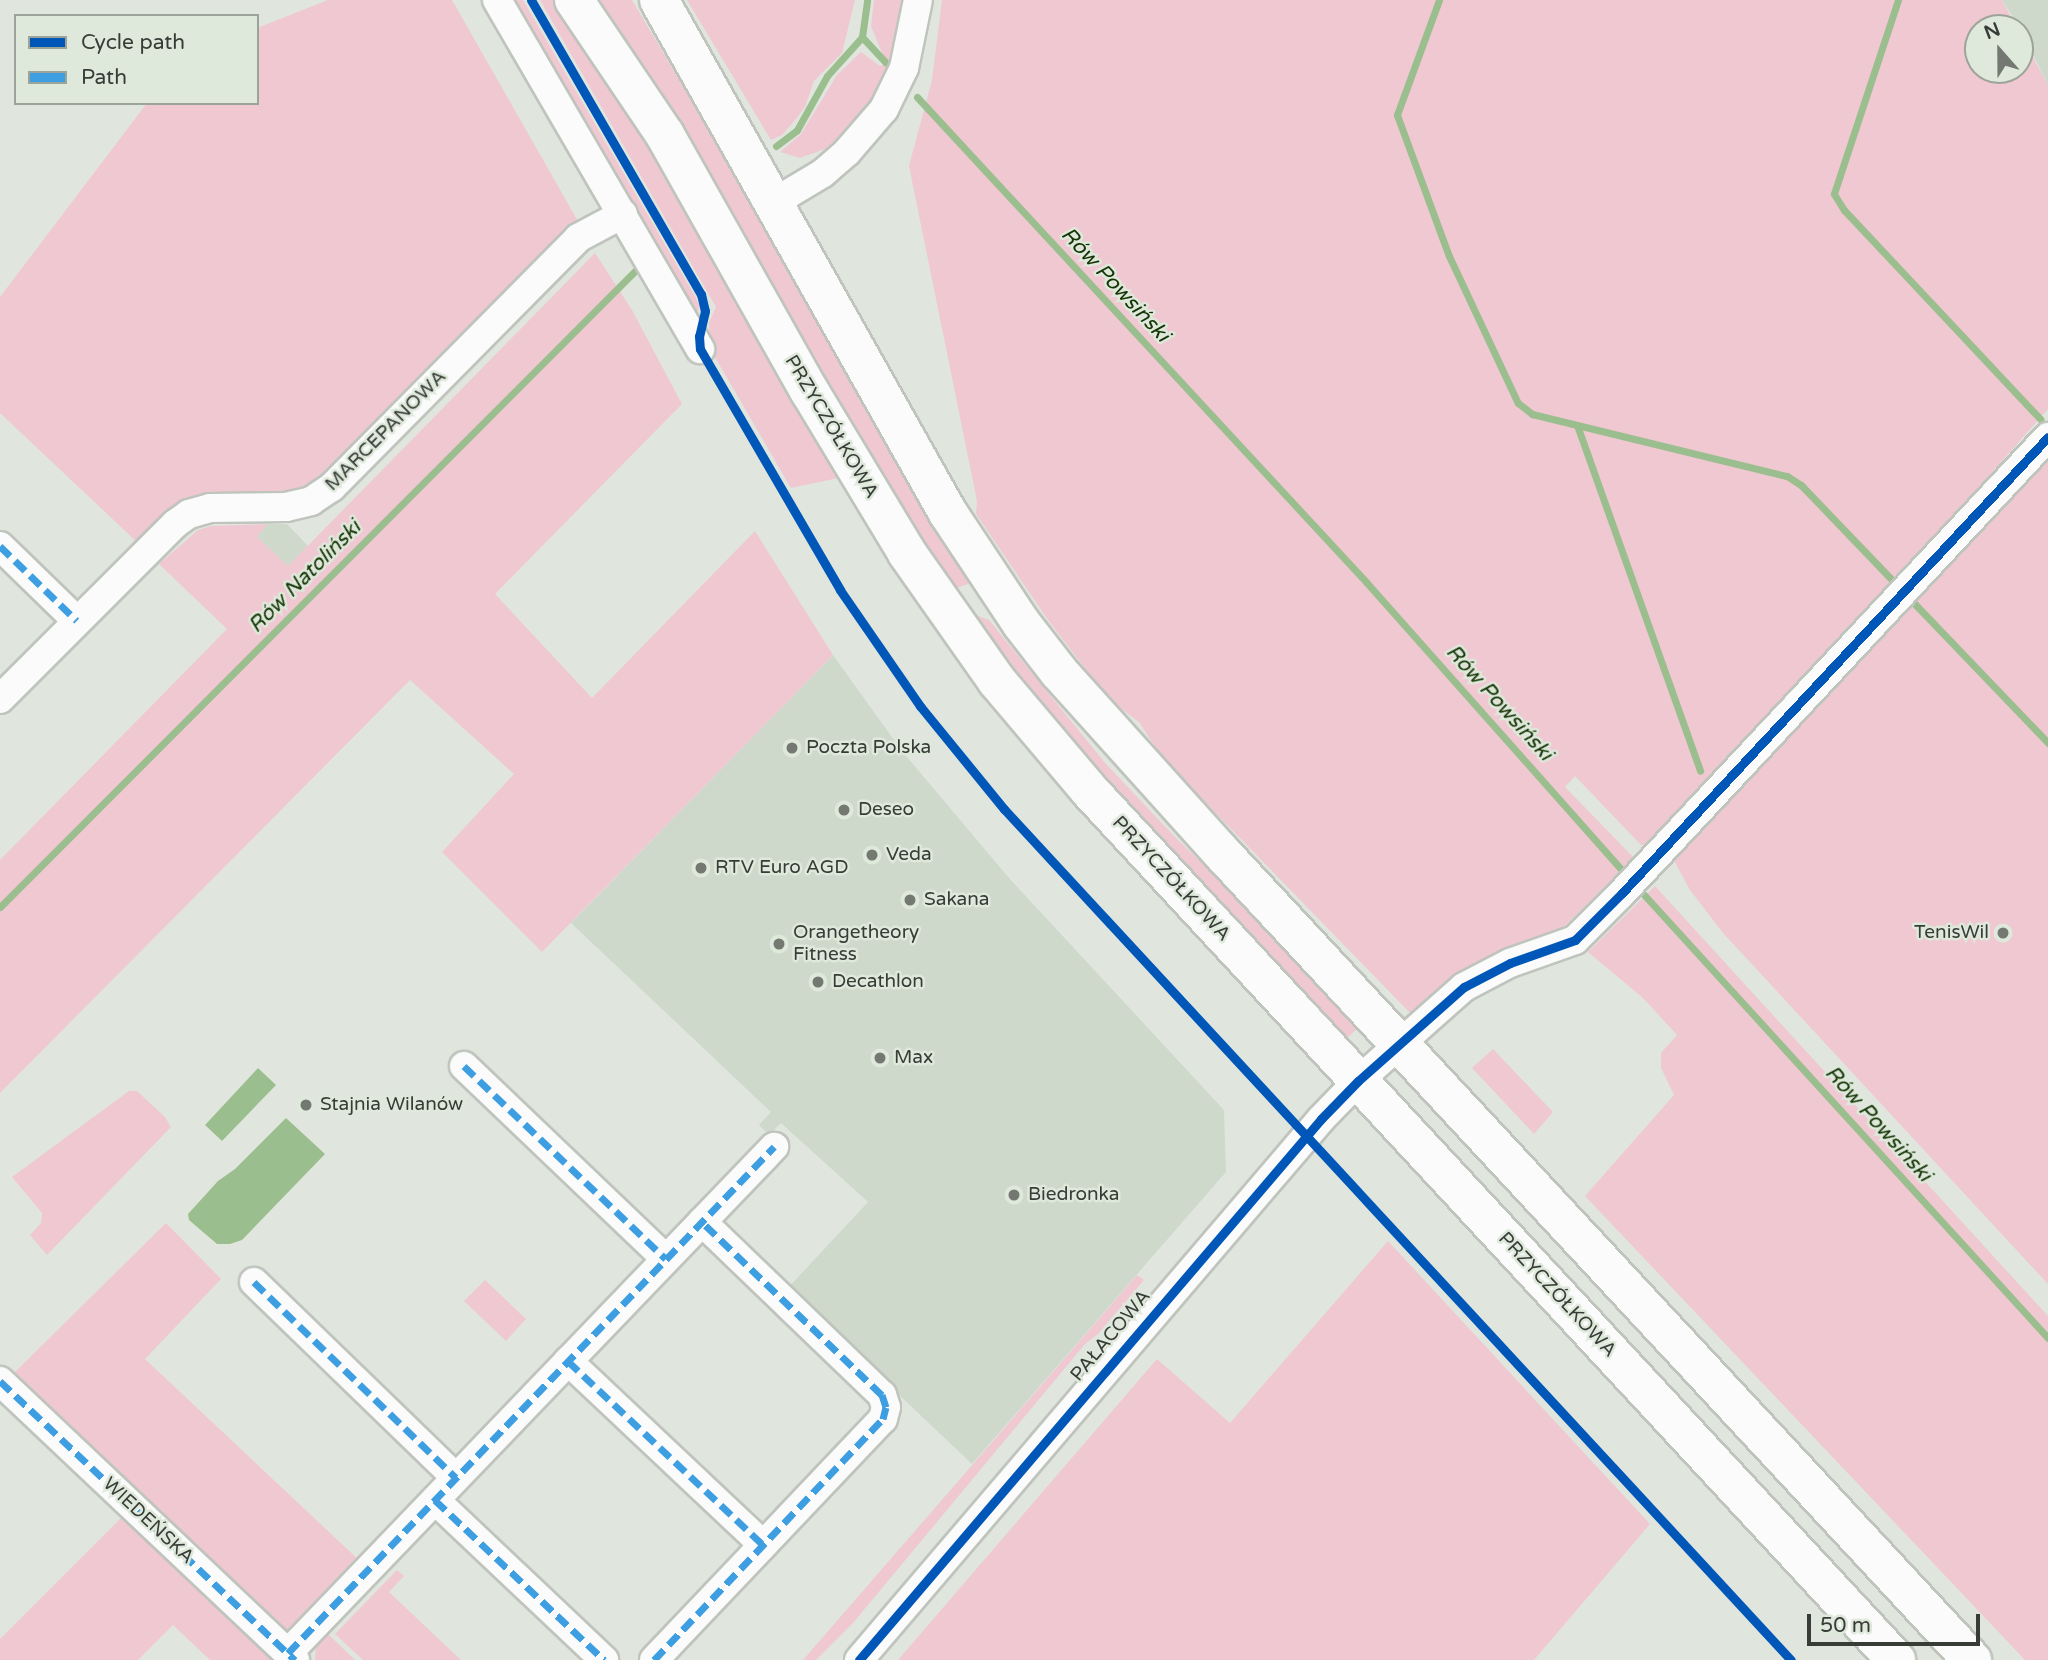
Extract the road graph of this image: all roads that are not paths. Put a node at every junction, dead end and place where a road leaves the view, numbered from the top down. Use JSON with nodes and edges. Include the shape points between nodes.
{"nodes":[{"id":1,"x":497,"y":0,"type":"edge"},
{"id":2,"x":574,"y":0,"type":"edge"},
{"id":3,"x":659,"y":0,"type":"edge"},
{"id":4,"x":918,"y":0,"type":"edge"},
{"id":5,"x":773,"y":202,"type":"junction"},
{"id":6,"x":623,"y":214,"type":"junction"},
{"id":7,"x":700,"y":349,"type":"dead end"},
{"id":8,"x":2048,"y":437,"type":"edge"},
{"id":9,"x":0,"y":545,"type":"edge"},
{"id":10,"x":948,"y":614,"type":"junction"},
{"id":11,"x":77,"y":621,"type":"junction"},
{"id":12,"x":1021,"y":623,"type":"junction"},
{"id":13,"x":0,"y":699,"type":"edge"},
{"id":14,"x":1399,"y":1044,"type":"junction"},
{"id":15,"x":464,"y":1066,"type":"dead end"},
{"id":16,"x":1358,"y":1081,"type":"junction"},
{"id":17,"x":774,"y":1147,"type":"dead end"},
{"id":18,"x":702,"y":1222,"type":"junction"},
{"id":19,"x":667,"y":1259,"type":"junction"},
{"id":20,"x":254,"y":1282,"type":"dead end"},
{"id":21,"x":568,"y":1362,"type":"junction"},
{"id":22,"x":0,"y":1381,"type":"edge"},
{"id":23,"x":456,"y":1478,"type":"junction"},
{"id":24,"x":435,"y":1500,"type":"junction"},
{"id":25,"x":763,"y":1545,"type":"junction"},
{"id":26,"x":291,"y":1657,"type":"edge"},
{"id":27,"x":604,"y":1660,"type":"edge"},
{"id":28,"x":654,"y":1660,"type":"edge"},
{"id":29,"x":859,"y":1660,"type":"edge"},
{"id":30,"x":1896,"y":1660,"type":"edge"},
{"id":31,"x":1972,"y":1660,"type":"edge"}],
"edges":[{"from":1,"to":6,"type":"street"},
{"from":2,"to":10,"type":"main road","name":"PRZYCZÓŁKOWA","via":[[665,135],[810,392]]},
{"from":3,"to":5,"type":"main road"},
{"from":4,"to":5,"type":"street","via":[[904,68],[884,109],[823,173]]},
{"from":5,"to":12,"type":"main road","via":[[948,513]]},
{"from":6,"to":7,"type":"street"},
{"from":6,"to":11,"type":"street","name":"MARCEPANOWA","via":[[578,238],[332,487],[311,501],[286,507],[210,508],[189,514]]},
{"from":8,"to":14,"type":"street","name":"PAŁACOWA","via":[[1575,940],[1485,974]]},
{"from":9,"to":11,"type":"street"},
{"from":10,"to":12,"type":"main road","via":[[972,600],[990,600]]},
{"from":10,"to":16,"type":"main road","name":"PRZYCZÓŁKOWA","via":[[997,681],[1089,790]]},
{"from":11,"to":13,"type":"street","name":"MARCEPANOWA"},
{"from":12,"to":14,"type":"main road","via":[[1105,726]]},
{"from":14,"to":16,"type":"street","name":"PAŁACOWA"},
{"from":14,"to":31,"type":"main road"},
{"from":15,"to":19,"type":"street"},
{"from":16,"to":29,"type":"street","name":"PAŁACOWA","via":[[1305,1135]]},
{"from":16,"to":30,"type":"main road","name":"PRZYCZÓŁKOWA"},
{"from":17,"to":18,"type":"street"},
{"from":18,"to":19,"type":"street"},
{"from":18,"to":25,"type":"street","via":[[885,1400],[883,1419]]},
{"from":19,"to":21,"type":"street"},
{"from":20,"to":23,"type":"street"},
{"from":21,"to":23,"type":"street"},
{"from":21,"to":25,"type":"street"},
{"from":22,"to":26,"type":"street","name":"WIEDEŃSKA"},
{"from":23,"to":24,"type":"street"},
{"from":24,"to":26,"type":"street"},
{"from":24,"to":27,"type":"street"},
{"from":25,"to":28,"type":"street"}]}
